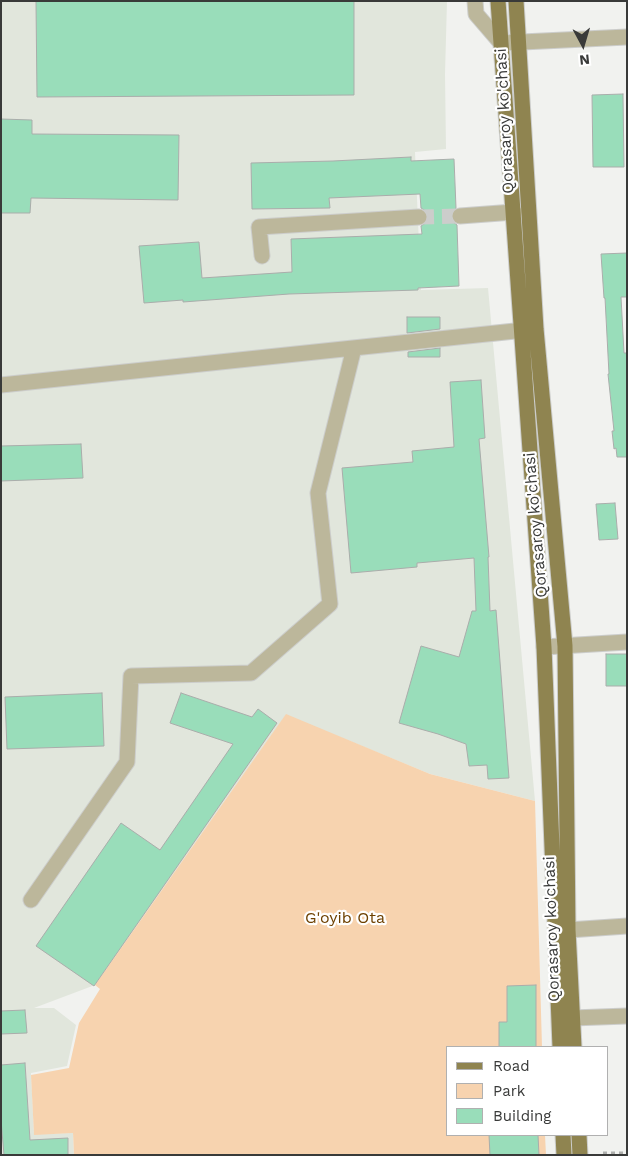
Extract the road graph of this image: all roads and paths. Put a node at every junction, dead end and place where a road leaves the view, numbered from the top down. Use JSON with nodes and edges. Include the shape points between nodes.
{"nodes":[{"id":1,"x":475,"y":1,"type":"edge"},
{"id":2,"x":498,"y":1,"type":"edge"},
{"id":3,"x":516,"y":1,"type":"edge"},
{"id":4,"x":627,"y":37,"type":"edge"},
{"id":5,"x":518,"y":42,"type":"junction"},
{"id":6,"x":501,"y":43,"type":"junction"},
{"id":7,"x":514,"y":212,"type":"junction"},
{"id":8,"x":460,"y":216,"type":"tunnel mouth"},
{"id":9,"x":419,"y":217,"type":"tunnel mouth"},
{"id":10,"x":262,"y":256,"type":"dead end"},
{"id":11,"x":529,"y":330,"type":"junction"},
{"id":12,"x":354,"y":348,"type":"junction"},
{"id":13,"x":1,"y":385,"type":"edge"},
{"id":14,"x":627,"y":642,"type":"edge"},
{"id":15,"x":565,"y":646,"type":"junction"},
{"id":16,"x":544,"y":647,"type":"junction"},
{"id":17,"x":30,"y":900,"type":"dead end"},
{"id":18,"x":627,"y":926,"type":"edge"},
{"id":19,"x":568,"y":930,"type":"junction"},
{"id":20,"x":627,"y":1016,"type":"edge"},
{"id":21,"x":572,"y":1018,"type":"junction"},
{"id":22,"x":560,"y":1046,"type":"edge"},
{"id":23,"x":574,"y":1046,"type":"edge"},
{"id":24,"x":563,"y":1136,"type":"edge"},
{"id":25,"x":579,"y":1136,"type":"edge"},
{"id":26,"x":603,"y":1153,"type":"dead end"},
{"id":27,"x":627,"y":1153,"type":"edge"},
{"id":28,"x":564,"y":1155,"type":"edge"},
{"id":29,"x":580,"y":1155,"type":"edge"}],
"edges":[{"from":1,"to":6,"type":"street","via":[[476,14]]},
{"from":2,"to":6,"type":"main road","name":"Qorasaroy ko'chasi"},
{"from":3,"to":5,"type":"main road","name":"Qorasaroy ko'chasi"},
{"from":4,"to":5,"type":"street"},
{"from":5,"to":6,"type":"street"},
{"from":5,"to":11,"type":"main road","name":"Qorasaroy ko'chasi"},
{"from":6,"to":7,"type":"main road","name":"Qorasaroy ko'chasi"},
{"from":7,"to":8,"type":"street"},
{"from":7,"to":11,"type":"main road","name":"Qorasaroy ko'chasi"},
{"from":9,"to":10,"type":"street","via":[[259,227]]},
{"from":11,"to":12,"type":"street"},
{"from":11,"to":15,"type":"main road","name":"Qorasaroy ko'chasi"},
{"from":11,"to":16,"type":"main road","name":"Qorasaroy ko'chasi"},
{"from":12,"to":13,"type":"street"},
{"from":12,"to":17,"type":"street","via":[[318,493],[330,604],[251,674],[131,676],[127,762]]},
{"from":14,"to":15,"type":"street"},
{"from":15,"to":16,"type":"street"},
{"from":15,"to":19,"type":"main road","name":"Qorasaroy ko'chasi"},
{"from":16,"to":22,"type":"main road","name":"Qorasaroy ko'chasi"},
{"from":18,"to":19,"type":"street"},
{"from":19,"to":21,"type":"main road","name":"Qorasaroy ko'chasi"},
{"from":20,"to":21,"type":"street"},
{"from":21,"to":23,"type":"main road","name":"Qorasaroy ko'chasi"},
{"from":24,"to":28,"type":"main road"},
{"from":25,"to":29,"type":"main road"},
{"from":26,"to":27,"type":"path"}]}
